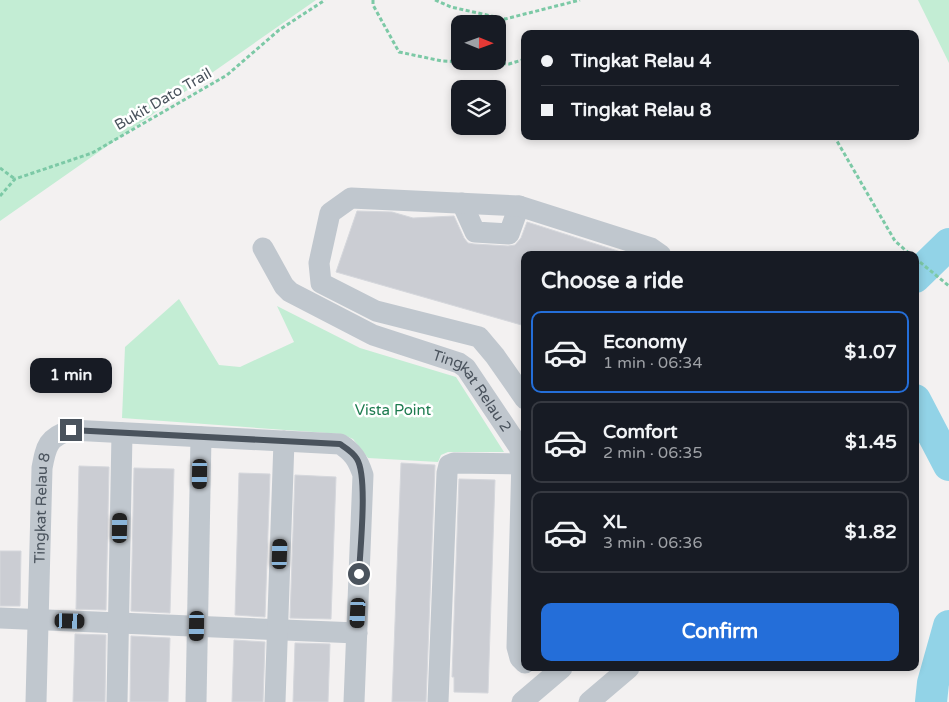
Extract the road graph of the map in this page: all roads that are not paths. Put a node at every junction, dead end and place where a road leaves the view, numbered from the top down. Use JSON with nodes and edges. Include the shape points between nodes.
{"nodes":[{"id":1,"x":462,"y":203,"type":"junction"},
{"id":2,"x":519,"y":206,"type":"junction"},
{"id":3,"x":263,"y":248,"type":"dead end"},
{"id":4,"x":656,"y":251,"type":"edge"},
{"id":5,"x":521,"y":393,"type":"edge"},
{"id":6,"x":122,"y":432,"type":"junction"},
{"id":7,"x":201,"y":436,"type":"junction"},
{"id":8,"x":284,"y":441,"type":"junction"},
{"id":9,"x":521,"y":460,"type":"edge"},
{"id":10,"x":521,"y":464,"type":"edge"},
{"id":11,"x":521,"y":540,"type":"edge"},
{"id":12,"x":0,"y":618,"type":"edge"},
{"id":13,"x":38,"y":619,"type":"junction"},
{"id":14,"x":118,"y":622,"type":"junction"},
{"id":15,"x":197,"y":626,"type":"junction"},
{"id":16,"x":278,"y":629,"type":"junction"},
{"id":17,"x":357,"y":633,"type":"junction"},
{"id":18,"x":521,"y":659,"type":"edge"},
{"id":19,"x":531,"y":671,"type":"edge"},
{"id":20,"x":558,"y":671,"type":"edge"},
{"id":21,"x":625,"y":671,"type":"edge"},
{"id":22,"x":543,"y":684,"type":"junction"},
{"id":23,"x":36,"y":702,"type":"edge"},
{"id":24,"x":117,"y":702,"type":"edge"},
{"id":25,"x":196,"y":702,"type":"edge"},
{"id":26,"x":275,"y":702,"type":"edge"},
{"id":27,"x":354,"y":702,"type":"edge"},
{"id":28,"x":438,"y":702,"type":"edge"},
{"id":29,"x":522,"y":702,"type":"edge"},
{"id":30,"x":589,"y":702,"type":"edge"}],
"edges":[{"from":1,"to":2,"type":"street"},
{"from":1,"to":2,"type":"street","via":[[474,232],[509,234]]},
{"from":1,"to":5,"type":"street","via":[[351,198],[330,213],[319,263],[321,283],[376,311],[479,337]]},
{"from":2,"to":4,"type":"street"},
{"from":3,"to":9,"type":"street","name":"Tingkat Relau 2","via":[[290,292],[373,335],[466,368],[518,447]]},
{"from":6,"to":7,"type":"street","name":"Tingkat Relau 8"},
{"from":6,"to":13,"type":"street","name":"Tingkat Relau 8","via":[[71,430],[57,435],[46,447],[42,468]]},
{"from":6,"to":14,"type":"street"},
{"from":7,"to":8,"type":"street","name":"Tingkat Relau 8"},
{"from":7,"to":15,"type":"street"},
{"from":8,"to":16,"type":"street"},
{"from":8,"to":17,"type":"street","name":"Tingkat Relau 8","via":[[340,444],[358,459],[363,475]]},
{"from":10,"to":28,"type":"street","via":[[449,465]]},
{"from":11,"to":18,"type":"street","name":"Tingkat Relau 2","via":[[517,647]]},
{"from":12,"to":13,"type":"street"},
{"from":13,"to":14,"type":"street"},
{"from":13,"to":23,"type":"street","name":"Tingkat Relau 8"},
{"from":14,"to":15,"type":"street"},
{"from":14,"to":24,"type":"street"},
{"from":15,"to":16,"type":"street"},
{"from":15,"to":25,"type":"street"},
{"from":16,"to":17,"type":"street"},
{"from":16,"to":26,"type":"street"},
{"from":17,"to":27,"type":"street","name":"Tingkat Relau 8"},
{"from":19,"to":22,"type":"street"},
{"from":20,"to":22,"type":"street"},
{"from":21,"to":30,"type":"street"},
{"from":22,"to":29,"type":"street"}]}
